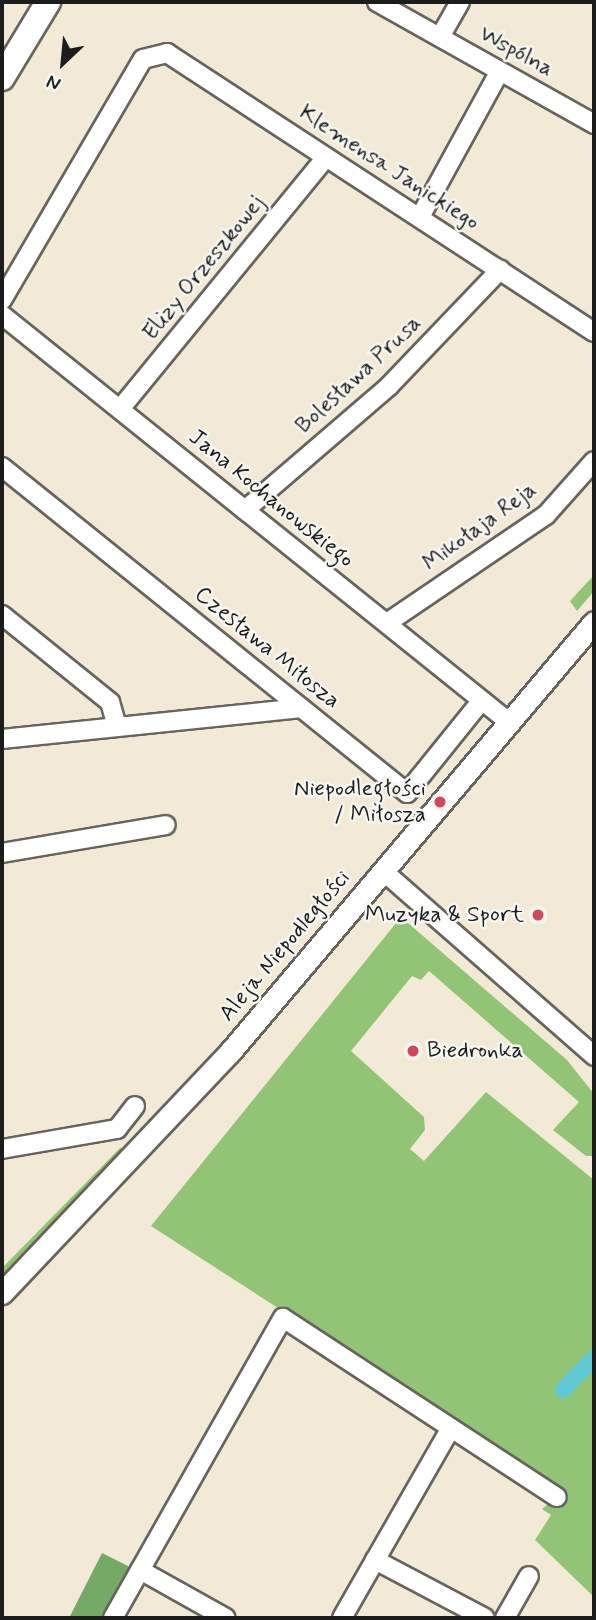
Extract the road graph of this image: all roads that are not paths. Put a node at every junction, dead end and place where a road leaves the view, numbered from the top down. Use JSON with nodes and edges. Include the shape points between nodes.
{"nodes":[{"id":1,"x":47,"y":2,"type":"edge"},
{"id":2,"x":377,"y":2,"type":"edge"},
{"id":3,"x":460,"y":2,"type":"edge"},
{"id":4,"x":440,"y":37,"type":"junction"},
{"id":5,"x":500,"y":71,"type":"junction"},
{"id":6,"x":2,"y":78,"type":"edge"},
{"id":7,"x":594,"y":124,"type":"edge"},
{"id":8,"x":326,"y":157,"type":"junction"},
{"id":9,"x":420,"y":217,"type":"junction"},
{"id":10,"x":500,"y":270,"type":"junction"},
{"id":11,"x":2,"y":300,"type":"edge"},
{"id":12,"x":2,"y":314,"type":"edge"},
{"id":13,"x":594,"y":332,"type":"edge"},
{"id":14,"x":120,"y":409,"type":"junction"},
{"id":15,"x":594,"y":461,"type":"edge"},
{"id":16,"x":2,"y":467,"type":"edge"},
{"id":17,"x":245,"y":510,"type":"junction"},
{"id":18,"x":2,"y":615,"type":"edge"},
{"id":19,"x":594,"y":622,"type":"edge"},
{"id":20,"x":387,"y":623,"type":"junction"},
{"id":21,"x":482,"y":700,"type":"junction"},
{"id":22,"x":301,"y":708,"type":"junction"},
{"id":23,"x":509,"y":722,"type":"junction"},
{"id":24,"x":117,"y":727,"type":"junction"},
{"id":25,"x":2,"y":739,"type":"edge"},
{"id":26,"x":166,"y":825,"type":"dead end"},
{"id":27,"x":2,"y":853,"type":"edge"},
{"id":28,"x":383,"y":871,"type":"junction"},
{"id":29,"x":594,"y":1056,"type":"edge"},
{"id":30,"x":135,"y":1106,"type":"dead end"},
{"id":31,"x":117,"y":1129,"type":"junction"},
{"id":32,"x":2,"y":1149,"type":"edge"},
{"id":33,"x":138,"y":1151,"type":"junction"},
{"id":34,"x":2,"y":1293,"type":"edge"},
{"id":35,"x":452,"y":1429,"type":"junction"},
{"id":36,"x":557,"y":1497,"type":"dead end"},
{"id":37,"x":375,"y":1560,"type":"junction"},
{"id":38,"x":140,"y":1570,"type":"junction"},
{"id":39,"x":529,"y":1576,"type":"dead end"},
{"id":40,"x":113,"y":1618,"type":"edge"},
{"id":41,"x":226,"y":1618,"type":"edge"},
{"id":42,"x":342,"y":1618,"type":"edge"},
{"id":43,"x":485,"y":1618,"type":"edge"},
{"id":44,"x":505,"y":1618,"type":"edge"}],
"edges":[{"from":1,"to":6,"type":"main road"},
{"from":2,"to":4,"type":"street","name":"Wspólna"},
{"from":3,"to":4,"type":"street"},
{"from":4,"to":5,"type":"street","name":"Wspólna"},
{"from":5,"to":7,"type":"street","name":"Wspólna"},
{"from":5,"to":9,"type":"street"},
{"from":8,"to":9,"type":"street","name":"Klemensa Janickiego"},
{"from":8,"to":11,"type":"street","name":"Klemensa Janickiego","via":[[167,53],[143,59]]},
{"from":8,"to":14,"type":"street","name":"Elizy Orzeszkowej"},
{"from":9,"to":10,"type":"street","name":"Klemensa Janickiego"},
{"from":10,"to":13,"type":"street","name":"Klemensa Janickiego"},
{"from":10,"to":17,"type":"street","name":"Bolesława Prusa","via":[[389,386]]},
{"from":12,"to":14,"type":"street","name":"Jana Kochanowskiego"},
{"from":14,"to":17,"type":"street","name":"Jana Kochanowskiego"},
{"from":15,"to":20,"type":"street","name":"Mikołaja Reja","via":[[546,515]]},
{"from":16,"to":22,"type":"street","name":"Czesława Miłosza"},
{"from":17,"to":20,"type":"street","name":"Jana Kochanowskiego"},
{"from":18,"to":24,"type":"street","via":[[110,702]]},
{"from":19,"to":23,"type":"street","name":"Aleja Niepodległości"},
{"from":20,"to":21,"type":"street","name":"Jana Kochanowskiego"},
{"from":21,"to":22,"type":"street","name":"Czesława Miłosza","via":[[407,793]]},
{"from":21,"to":23,"type":"street","name":"Jana Kochanowskiego"},
{"from":22,"to":24,"type":"street"},
{"from":23,"to":28,"type":"street","name":"Aleja Niepodległości"},
{"from":24,"to":25,"type":"street"},
{"from":26,"to":27,"type":"street"},
{"from":28,"to":29,"type":"street"},
{"from":28,"to":33,"type":"street","name":"Aleja Niepodległości"},
{"from":30,"to":31,"type":"street"},
{"from":31,"to":32,"type":"street"},
{"from":31,"to":33,"type":"street"},
{"from":33,"to":34,"type":"street","name":"Aleja Niepodległości"},
{"from":35,"to":36,"type":"street"},
{"from":35,"to":37,"type":"street"},
{"from":35,"to":38,"type":"street","via":[[284,1318]]},
{"from":37,"to":42,"type":"street"},
{"from":37,"to":43,"type":"street"},
{"from":38,"to":40,"type":"street"},
{"from":38,"to":41,"type":"street"},
{"from":39,"to":44,"type":"street"}]}
